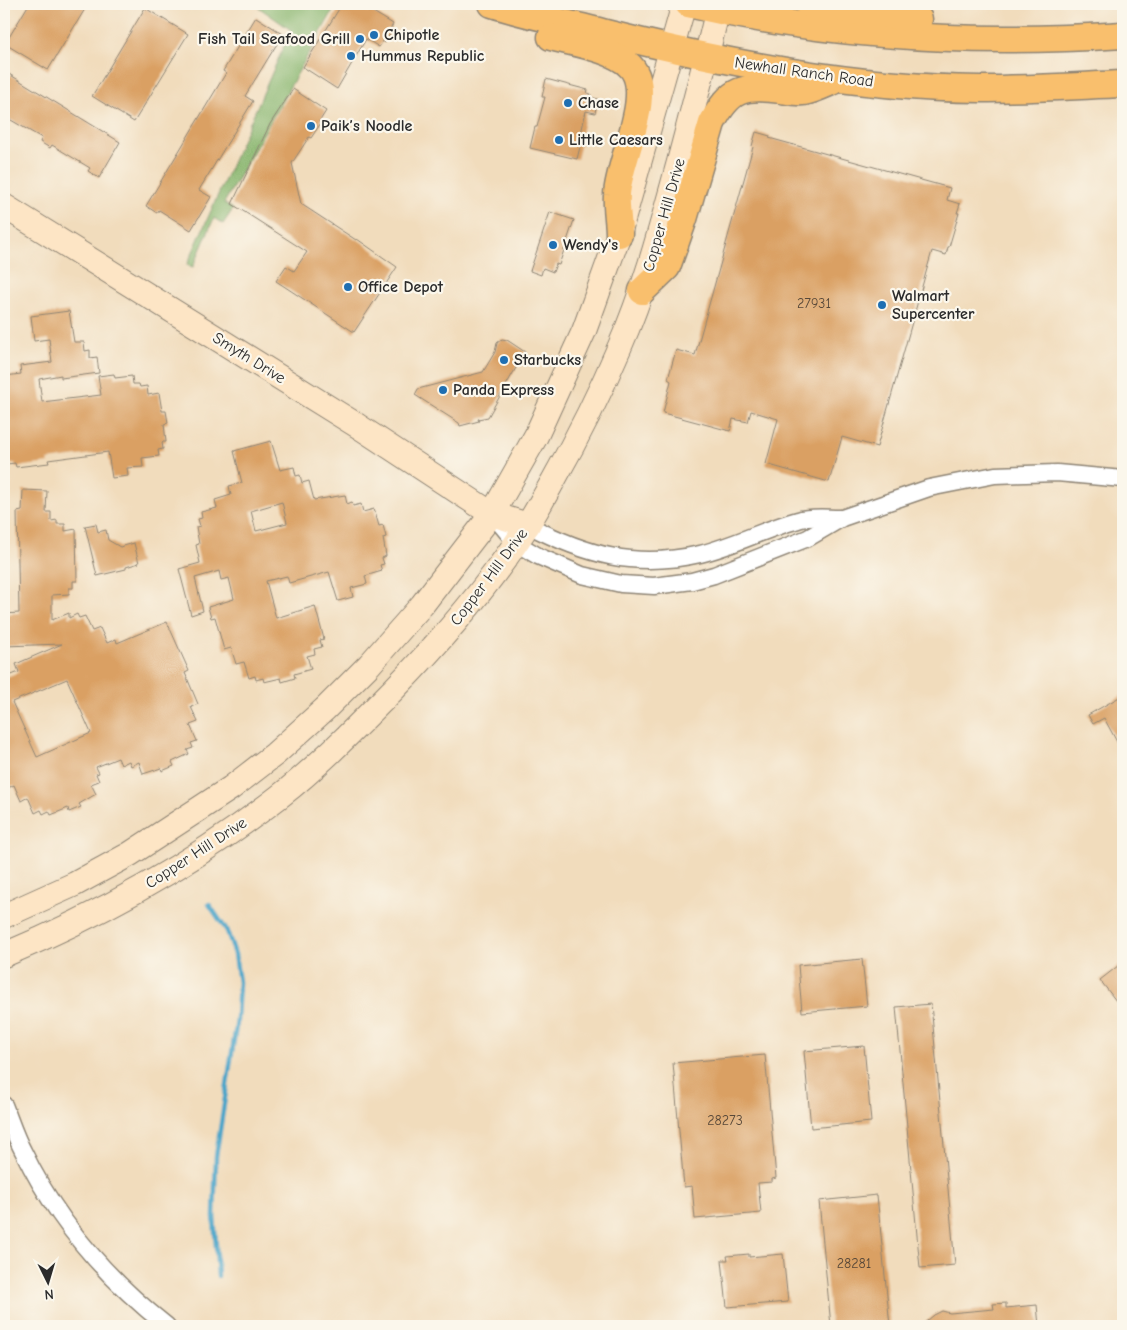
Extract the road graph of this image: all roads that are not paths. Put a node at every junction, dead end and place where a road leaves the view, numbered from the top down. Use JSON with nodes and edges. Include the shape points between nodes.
{"nodes":[{"id":1,"x":684,"y":4,"type":"edge"},
{"id":2,"x":688,"y":4,"type":"edge"},
{"id":3,"x":808,"y":4,"type":"edge"},
{"id":4,"x":495,"y":5,"type":"edge"},
{"id":5,"x":718,"y":7,"type":"edge"},
{"id":6,"x":1123,"y":35,"type":"edge"},
{"id":7,"x":1067,"y":39,"type":"junction"},
{"id":8,"x":670,"y":49,"type":"junction"},
{"id":9,"x":705,"y":57,"type":"junction"},
{"id":10,"x":841,"y":78,"type":"junction"},
{"id":11,"x":1123,"y":84,"type":"edge"},
{"id":12,"x":4,"y":206,"type":"edge"},
{"id":13,"x":620,"y":234,"type":"junction"},
{"id":14,"x":642,"y":291,"type":"junction"},
{"id":15,"x":1123,"y":479,"type":"edge"},
{"id":16,"x":492,"y":514,"type":"junction"},
{"id":17,"x":842,"y":518,"type":"junction"},
{"id":18,"x":522,"y":534,"type":"junction"},
{"id":19,"x":4,"y":916,"type":"edge"},
{"id":20,"x":4,"y":955,"type":"edge"},
{"id":21,"x":4,"y":1105,"type":"edge"},
{"id":22,"x":167,"y":1326,"type":"edge"}],
"edges":[{"from":1,"to":8,"type":"main road"},
{"from":2,"to":5,"type":"main road"},
{"from":3,"to":7,"type":"main road","via":[[910,18],[1006,21]]},
{"from":4,"to":8,"type":"main road","name":"Newhall Ranch Road"},
{"from":4,"to":13,"type":"main road","via":[[514,27],[608,53],[630,66],[639,80],[640,100],[616,195]]},
{"from":5,"to":7,"type":"main road","via":[[836,30],[973,39]]},
{"from":5,"to":9,"type":"main road","name":"Copper Hill Drive"},
{"from":6,"to":7,"type":"main road"},
{"from":8,"to":9,"type":"main road","name":"Newhall Ranch Road"},
{"from":8,"to":13,"type":"main road"},
{"from":9,"to":10,"type":"main road","name":"Newhall Ranch Road"},
{"from":9,"to":14,"type":"main road","name":"Copper Hill Drive"},
{"from":10,"to":11,"type":"main road","name":"Newhall Ranch Road","via":[[978,89]]},
{"from":10,"to":14,"type":"main road","via":[[802,92],[755,87],[729,97],[712,123],[667,267]]},
{"from":12,"to":16,"type":"main road","name":"Smyth Drive","via":[[358,426]]},
{"from":13,"to":16,"type":"main road","via":[[564,377],[536,436]]},
{"from":14,"to":18,"type":"main road","name":"Copper Hill Drive","via":[[595,403]]},
{"from":15,"to":17,"type":"street","via":[[1057,473],[995,475],[929,488]]},
{"from":16,"to":18,"type":"main road","name":"Smyth Drive"},
{"from":16,"to":19,"type":"main road","via":[[422,604],[369,664],[275,754],[231,788],[130,854],[75,884]]},
{"from":17,"to":18,"type":"street","via":[[800,519],[701,554],[661,560],[599,555],[551,537]]},
{"from":17,"to":18,"type":"street","via":[[808,538],[714,575],[654,586],[621,584],[582,575],[538,556]]},
{"from":18,"to":20,"type":"main road","name":"Copper Hill Drive","via":[[462,616],[410,673],[281,795],[150,884],[51,935]]},
{"from":21,"to":22,"type":"street","via":[[23,1151],[54,1205],[84,1247]]}]}
